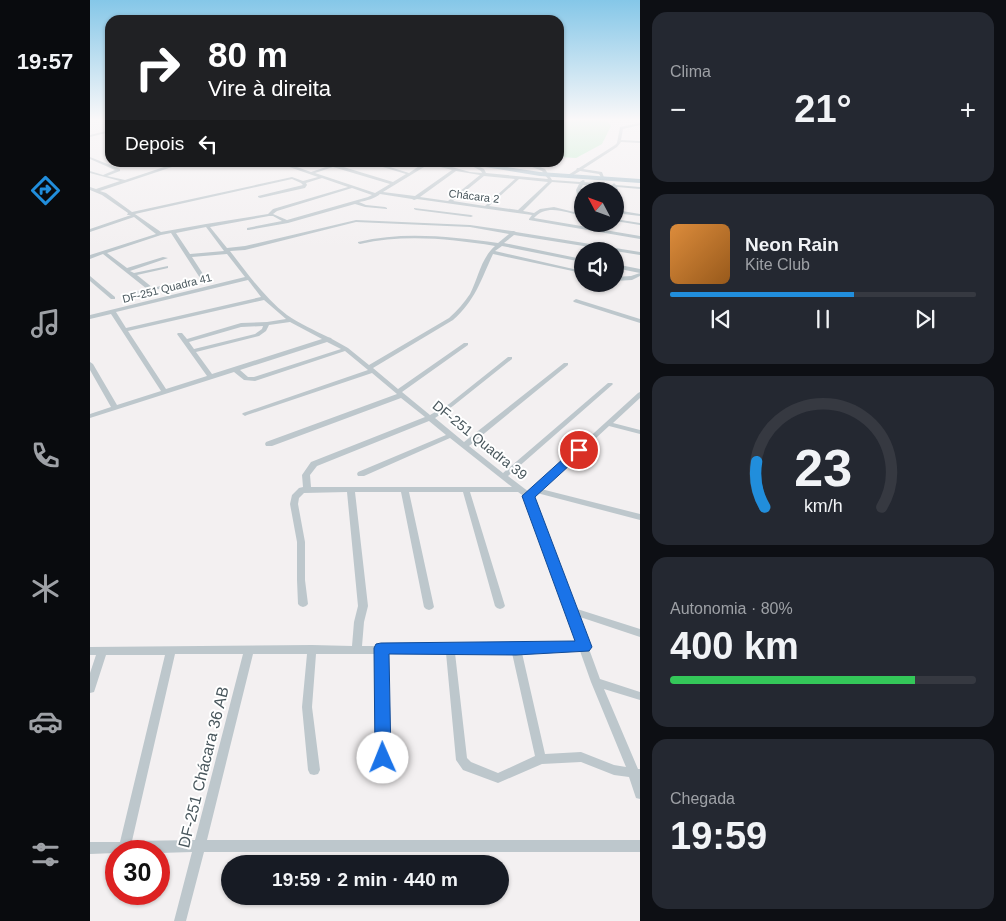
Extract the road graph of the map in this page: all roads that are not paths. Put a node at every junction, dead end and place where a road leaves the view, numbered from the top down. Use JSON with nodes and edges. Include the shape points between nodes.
{"nodes":[{"id":1,"x":588,"y":163,"type":"edge"},
{"id":2,"x":112,"y":167,"type":"edge"},
{"id":3,"x":171,"y":167,"type":"edge"},
{"id":4,"x":292,"y":167,"type":"edge"},
{"id":5,"x":330,"y":167,"type":"edge"},
{"id":6,"x":336,"y":167,"type":"edge"},
{"id":7,"x":386,"y":167,"type":"edge"},
{"id":8,"x":421,"y":167,"type":"edge"},
{"id":9,"x":455,"y":167,"type":"edge"},
{"id":10,"x":464,"y":167,"type":"edge"},
{"id":11,"x":477,"y":167,"type":"edge"},
{"id":12,"x":494,"y":167,"type":"edge"},
{"id":13,"x":534,"y":167,"type":"edge"},
{"id":14,"x":543,"y":167,"type":"edge"},
{"id":15,"x":578,"y":169,"type":"junction"},
{"id":16,"x":90,"y":172,"type":"edge"},
{"id":17,"x":545,"y":172,"type":"junction"},
{"id":18,"x":311,"y":173,"type":"junction"},
{"id":19,"x":410,"y":174,"type":"junction"},
{"id":20,"x":484,"y":174,"type":"junction"},
{"id":21,"x":103,"y":176,"type":"junction"},
{"id":22,"x":569,"y":176,"type":"junction"},
{"id":23,"x":322,"y":177,"type":"junction"},
{"id":24,"x":586,"y":177,"type":"junction"},
{"id":25,"x":518,"y":178,"type":"junction"},
{"id":26,"x":604,"y":179,"type":"junction"},
{"id":27,"x":125,"y":181,"type":"junction"},
{"id":28,"x":551,"y":181,"type":"junction"},
{"id":29,"x":640,"y":181,"type":"edge"},
{"id":30,"x":303,"y":182,"type":"junction"},
{"id":31,"x":582,"y":182,"type":"edge"},
{"id":32,"x":612,"y":182,"type":"edge"},
{"id":33,"x":624,"y":182,"type":"edge"},
{"id":34,"x":574,"y":183,"type":"edge"},
{"id":35,"x":395,"y":184,"type":"junction"},
{"id":36,"x":624,"y":185,"type":"edge"},
{"id":37,"x":352,"y":187,"type":"junction"},
{"id":38,"x":90,"y":188,"type":"edge"},
{"id":39,"x":640,"y":188,"type":"edge"},
{"id":40,"x":98,"y":190,"type":"junction"},
{"id":41,"x":379,"y":194,"type":"junction"},
{"id":42,"x":260,"y":197,"type":"dead end"},
{"id":43,"x":414,"y":198,"type":"junction"},
{"id":44,"x":421,"y":199,"type":"junction"},
{"id":45,"x":354,"y":202,"type":"junction"},
{"id":46,"x":448,"y":203,"type":"junction"},
{"id":47,"x":486,"y":207,"type":"junction"},
{"id":48,"x":385,"y":208,"type":"dead end"},
{"id":49,"x":416,"y":209,"type":"junction"},
{"id":50,"x":519,"y":212,"type":"junction"},
{"id":51,"x":574,"y":213,"type":"edge"},
{"id":52,"x":624,"y":213,"type":"edge"},
{"id":53,"x":269,"y":214,"type":"junction"},
{"id":54,"x":534,"y":214,"type":"junction"},
{"id":55,"x":131,"y":215,"type":"junction"},
{"id":56,"x":640,"y":215,"type":"edge"},
{"id":57,"x":471,"y":216,"type":"dead end"},
{"id":58,"x":624,"y":221,"type":"edge"},
{"id":59,"x":286,"y":222,"type":"junction"},
{"id":60,"x":412,"y":223,"type":"junction"},
{"id":61,"x":640,"y":224,"type":"edge"},
{"id":62,"x":206,"y":225,"type":"junction"},
{"id":63,"x":248,"y":229,"type":"dead end"},
{"id":64,"x":640,"y":229,"type":"edge"},
{"id":65,"x":90,"y":231,"type":"edge"},
{"id":66,"x":172,"y":232,"type":"junction"},
{"id":67,"x":514,"y":232,"type":"junction"},
{"id":68,"x":160,"y":234,"type":"junction"},
{"id":69,"x":638,"y":238,"type":"edge"},
{"id":70,"x":360,"y":243,"type":"dead end"},
{"id":71,"x":501,"y":245,"type":"junction"},
{"id":72,"x":227,"y":251,"type":"junction"},
{"id":73,"x":103,"y":252,"type":"junction"},
{"id":74,"x":490,"y":252,"type":"junction"},
{"id":75,"x":640,"y":254,"type":"edge"},
{"id":76,"x":188,"y":256,"type":"junction"},
{"id":77,"x":90,"y":257,"type":"edge"},
{"id":78,"x":165,"y":258,"type":"dead end"},
{"id":79,"x":574,"y":259,"type":"edge"},
{"id":80,"x":166,"y":267,"type":"dead end"},
{"id":81,"x":624,"y":269,"type":"edge"},
{"id":82,"x":127,"y":270,"type":"junction"},
{"id":83,"x":574,"y":270,"type":"edge"},
{"id":84,"x":640,"y":273,"type":"edge"},
{"id":85,"x":132,"y":275,"type":"junction"},
{"id":86,"x":202,"y":277,"type":"dead end"},
{"id":87,"x":90,"y":278,"type":"edge"},
{"id":88,"x":249,"y":278,"type":"junction"},
{"id":89,"x":624,"y":278,"type":"edge"},
{"id":90,"x":175,"y":284,"type":"dead end"},
{"id":91,"x":151,"y":289,"type":"junction"},
{"id":92,"x":133,"y":294,"type":"dead end"},
{"id":93,"x":113,"y":298,"type":"dead end"},
{"id":94,"x":265,"y":298,"type":"junction"},
{"id":95,"x":576,"y":301,"type":"dead end"},
{"id":96,"x":113,"y":312,"type":"junction"},
{"id":97,"x":90,"y":317,"type":"edge"},
{"id":98,"x":290,"y":320,"type":"junction"},
{"id":99,"x":640,"y":321,"type":"edge"},
{"id":100,"x":267,"y":324,"type":"junction"},
{"id":101,"x":125,"y":330,"type":"junction"},
{"id":102,"x":180,"y":334,"type":"dead end"},
{"id":103,"x":329,"y":339,"type":"junction"},
{"id":104,"x":186,"y":341,"type":"junction"},
{"id":105,"x":466,"y":344,"type":"dead end"},
{"id":106,"x":346,"y":349,"type":"junction"},
{"id":107,"x":193,"y":352,"type":"junction"},
{"id":108,"x":510,"y":358,"type":"dead end"},
{"id":109,"x":90,"y":364,"type":"edge"},
{"id":110,"x":566,"y":364,"type":"dead end"},
{"id":111,"x":235,"y":369,"type":"junction"},
{"id":112,"x":370,"y":370,"type":"junction"},
{"id":113,"x":211,"y":377,"type":"junction"},
{"id":114,"x":610,"y":384,"type":"dead end"},
{"id":115,"x":165,"y":392,"type":"junction"},
{"id":116,"x":400,"y":393,"type":"junction"},
{"id":117,"x":640,"y":394,"type":"edge"},
{"id":118,"x":115,"y":408,"type":"junction"},
{"id":119,"x":245,"y":414,"type":"dead end"},
{"id":120,"x":90,"y":416,"type":"edge"},
{"id":121,"x":430,"y":418,"type":"junction"},
{"id":122,"x":608,"y":424,"type":"junction"},
{"id":123,"x":640,"y":432,"type":"edge"},
{"id":124,"x":451,"y":435,"type":"junction"},
{"id":125,"x":269,"y":444,"type":"dead end"},
{"id":126,"x":464,"y":446,"type":"junction"},
{"id":127,"x":361,"y":474,"type":"dead end"},
{"id":128,"x":504,"y":477,"type":"junction"},
{"id":129,"x":307,"y":489,"type":"junction"},
{"id":130,"x":404,"y":489,"type":"junction"},
{"id":131,"x":519,"y":489,"type":"junction"},
{"id":132,"x":352,"y":490,"type":"junction"},
{"id":133,"x":466,"y":490,"type":"junction"},
{"id":134,"x":532,"y":493,"type":"junction"},
{"id":135,"x":640,"y":517,"type":"edge"},
{"id":136,"x":303,"y":604,"type":"dead end"},
{"id":137,"x":500,"y":606,"type":"dead end"},
{"id":138,"x":429,"y":607,"type":"dead end"},
{"id":139,"x":570,"y":611,"type":"junction"},
{"id":140,"x":640,"y":633,"type":"edge"},
{"id":141,"x":584,"y":647,"type":"junction"},
{"id":142,"x":381,"y":648,"type":"junction"},
{"id":143,"x":450,"y":648,"type":"junction"},
{"id":144,"x":312,"y":649,"type":"junction"},
{"id":145,"x":357,"y":649,"type":"junction"},
{"id":146,"x":516,"y":649,"type":"junction"},
{"id":147,"x":171,"y":650,"type":"junction"},
{"id":148,"x":249,"y":650,"type":"junction"},
{"id":149,"x":90,"y":651,"type":"edge"},
{"id":150,"x":102,"y":651,"type":"junction"},
{"id":151,"x":596,"y":682,"type":"junction"},
{"id":152,"x":90,"y":689,"type":"edge"},
{"id":153,"x":640,"y":696,"type":"edge"},
{"id":154,"x":383,"y":758,"type":"dead end"},
{"id":155,"x":541,"y":759,"type":"junction"},
{"id":156,"x":314,"y":770,"type":"dead end"},
{"id":157,"x":636,"y":773,"type":"edge"},
{"id":158,"x":640,"y":794,"type":"edge"},
{"id":159,"x":126,"y":840,"type":"edge"},
{"id":160,"x":200,"y":846,"type":"junction"},
{"id":161,"x":640,"y":846,"type":"edge"},
{"id":162,"x":170,"y":847,"type":"edge"},
{"id":163,"x":90,"y":848,"type":"edge"},
{"id":164,"x":105,"y":848,"type":"edge"},
{"id":165,"x":180,"y":921,"type":"edge"}],
"edges":[{"from":1,"to":15,"type":"street"},
{"from":2,"to":21,"type":"street","via":[[119,170]]},
{"from":3,"to":27,"type":"street"},
{"from":4,"to":18,"type":"street","name":"Chácara 2"},
{"from":5,"to":18,"type":"street"},
{"from":6,"to":35,"type":"street"},
{"from":7,"to":19,"type":"street"},
{"from":8,"to":19,"type":"street"},
{"from":9,"to":43,"type":"street"},
{"from":10,"to":20,"type":"street"},
{"from":11,"to":20,"type":"street"},
{"from":12,"to":17,"type":"main road"},
{"from":13,"to":17,"type":"street"},
{"from":14,"to":17,"type":"street"},
{"from":15,"to":22,"type":"street"},
{"from":15,"to":26,"type":"street","via":[[601,173]]},
{"from":16,"to":21,"type":"street"},
{"from":17,"to":22,"type":"main road"},
{"from":17,"to":28,"type":"street"},
{"from":18,"to":23,"type":"street","name":"Chácara 2"},
{"from":19,"to":35,"type":"street"},
{"from":20,"to":25,"type":"street"},
{"from":20,"to":46,"type":"street"},
{"from":21,"to":27,"type":"street"},
{"from":22,"to":24,"type":"main road"},
{"from":23,"to":30,"type":"street"},
{"from":23,"to":37,"type":"street","name":"Chácara 2"},
{"from":24,"to":26,"type":"main road"},
{"from":24,"to":31,"type":"street"},
{"from":25,"to":28,"type":"street"},
{"from":25,"to":47,"type":"street"},
{"from":26,"to":32,"type":"main road"},
{"from":27,"to":40,"type":"street"},
{"from":28,"to":34,"type":"street"},
{"from":28,"to":50,"type":"street"},
{"from":29,"to":33,"type":"main road"},
{"from":30,"to":42,"type":"street","via":[[303,187]]},
{"from":30,"to":55,"type":"street","via":[[292,178]]},
{"from":35,"to":41,"type":"street"},
{"from":36,"to":39,"type":"street"},
{"from":37,"to":41,"type":"street","name":"Chácara 2"},
{"from":37,"to":53,"type":"street"},
{"from":38,"to":40,"type":"street"},
{"from":40,"to":55,"type":"street"},
{"from":41,"to":43,"type":"street","name":"Chácara 2"},
{"from":41,"to":45,"type":"street"},
{"from":43,"to":44,"type":"street","name":"Chácara 2"},
{"from":44,"to":46,"type":"street","name":"Chácara 2"},
{"from":44,"to":49,"type":"street"},
{"from":45,"to":48,"type":"street"},
{"from":45,"to":59,"type":"street"},
{"from":46,"to":47,"type":"street","name":"Chácara 2"},
{"from":47,"to":50,"type":"street","name":"Chácara 2"},
{"from":49,"to":57,"type":"street"},
{"from":49,"to":60,"type":"street"},
{"from":50,"to":54,"type":"street","name":"Chácara 2"},
{"from":51,"to":54,"type":"street","name":"Chácara 2","via":[[546,208]]},
{"from":52,"to":56,"type":"street"},
{"from":53,"to":59,"type":"street"},
{"from":53,"to":62,"type":"street"},
{"from":54,"to":69,"type":"street","via":[[531,220]]},
{"from":55,"to":65,"type":"street"},
{"from":55,"to":68,"type":"street"},
{"from":58,"to":61,"type":"street"},
{"from":59,"to":63,"type":"street"},
{"from":60,"to":67,"type":"street"},
{"from":60,"to":72,"type":"street","via":[[351,221]]},
{"from":62,"to":66,"type":"street"},
{"from":62,"to":72,"type":"street"},
{"from":64,"to":69,"type":"street"},
{"from":66,"to":68,"type":"street"},
{"from":66,"to":76,"type":"street","name":"DF-251 Quadra 41"},
{"from":67,"to":71,"type":"street"},
{"from":67,"to":75,"type":"street"},
{"from":68,"to":73,"type":"street"},
{"from":70,"to":71,"type":"street","via":[[443,237]]},
{"from":71,"to":74,"type":"street"},
{"from":71,"to":79,"type":"street"},
{"from":72,"to":76,"type":"street"},
{"from":72,"to":88,"type":"street"},
{"from":73,"to":77,"type":"street"},
{"from":73,"to":82,"type":"street"},
{"from":74,"to":83,"type":"street"},
{"from":74,"to":112,"type":"street","via":[[472,295],[460,311]]},
{"from":76,"to":86,"type":"street","name":"DF-251 Quadra 41"},
{"from":78,"to":82,"type":"street"},
{"from":80,"to":85,"type":"street","name":"DF-251 Quadra 41"},
{"from":81,"to":84,"type":"street"},
{"from":82,"to":85,"type":"street"},
{"from":84,"to":89,"type":"street"},
{"from":85,"to":91,"type":"street"},
{"from":87,"to":93,"type":"street"},
{"from":88,"to":94,"type":"street"},
{"from":88,"to":96,"type":"street","name":"DF-251 Quadra 41"},
{"from":90,"to":91,"type":"street","name":"DF-251 Quadra 41"},
{"from":91,"to":92,"type":"street","name":"DF-251 Quadra 41"},
{"from":94,"to":98,"type":"street"},
{"from":94,"to":101,"type":"street"},
{"from":95,"to":99,"type":"street"},
{"from":96,"to":97,"type":"street","name":"DF-251 Quadra 41"},
{"from":96,"to":101,"type":"street"},
{"from":98,"to":100,"type":"street"},
{"from":98,"to":103,"type":"street"},
{"from":100,"to":104,"type":"street","via":[[241,325]]},
{"from":100,"to":107,"type":"street","via":[[256,334]]},
{"from":101,"to":115,"type":"street"},
{"from":102,"to":104,"type":"street"},
{"from":103,"to":106,"type":"street","name":"DF-251 Quadra 39"},
{"from":103,"to":111,"type":"street"},
{"from":104,"to":107,"type":"street"},
{"from":105,"to":116,"type":"street"},
{"from":106,"to":111,"type":"street","via":[[255,379],[246,379]]},
{"from":106,"to":112,"type":"street","name":"DF-251 Quadra 39"},
{"from":107,"to":113,"type":"street"},
{"from":108,"to":121,"type":"street"},
{"from":109,"to":118,"type":"street"},
{"from":110,"to":126,"type":"street"},
{"from":111,"to":113,"type":"street"},
{"from":112,"to":116,"type":"street","name":"DF-251 Quadra 39"},
{"from":112,"to":119,"type":"street"},
{"from":113,"to":115,"type":"street"},
{"from":114,"to":128,"type":"street"},
{"from":115,"to":118,"type":"street"},
{"from":116,"to":121,"type":"street","name":"DF-251 Quadra 39"},
{"from":116,"to":125,"type":"street"},
{"from":117,"to":122,"type":"street"},
{"from":118,"to":120,"type":"street"},
{"from":121,"to":124,"type":"street","name":"DF-251 Quadra 39"},
{"from":121,"to":129,"type":"street","via":[[314,464],[306,475]]},
{"from":122,"to":123,"type":"street"},
{"from":122,"to":134,"type":"street"},
{"from":124,"to":126,"type":"street","name":"DF-251 Quadra 39"},
{"from":124,"to":127,"type":"street"},
{"from":126,"to":128,"type":"street","name":"DF-251 Quadra 39"},
{"from":128,"to":131,"type":"street","name":"DF-251 Quadra 39"},
{"from":129,"to":132,"type":"street"},
{"from":129,"to":136,"type":"street","via":[[299,493],[294,504],[302,542]]},
{"from":130,"to":132,"type":"street"},
{"from":130,"to":133,"type":"street"},
{"from":130,"to":138,"type":"street"},
{"from":131,"to":133,"type":"street"},
{"from":131,"to":134,"type":"street","name":"DF-251 Quadra 39"},
{"from":132,"to":145,"type":"street","via":[[363,606]]},
{"from":133,"to":137,"type":"street"},
{"from":134,"to":135,"type":"street"},
{"from":134,"to":139,"type":"street","name":"DF-251 Quadra 39"},
{"from":139,"to":140,"type":"street"},
{"from":139,"to":141,"type":"street","name":"DF-251 Quadra 39"},
{"from":141,"to":146,"type":"street"},
{"from":141,"to":151,"type":"street","name":"DF-251 Quadra 39"},
{"from":142,"to":143,"type":"street"},
{"from":142,"to":145,"type":"street"},
{"from":142,"to":154,"type":"street"},
{"from":143,"to":146,"type":"street"},
{"from":143,"to":155,"type":"street","via":[[464,764],[498,778]]},
{"from":144,"to":145,"type":"street"},
{"from":144,"to":148,"type":"street"},
{"from":144,"to":156,"type":"street","via":[[307,707]]},
{"from":146,"to":155,"type":"street"},
{"from":147,"to":148,"type":"street"},
{"from":147,"to":150,"type":"street"},
{"from":147,"to":159,"type":"street"},
{"from":148,"to":160,"type":"street","name":"DF-251 Chácara 36 AB"},
{"from":149,"to":150,"type":"street"},
{"from":150,"to":152,"type":"street"},
{"from":151,"to":153,"type":"street"},
{"from":151,"to":157,"type":"street","name":"DF-251 Quadra 39"},
{"from":155,"to":157,"type":"street","via":[[581,757]]},
{"from":157,"to":158,"type":"street","name":"DF-251 Quadra 39"},
{"from":160,"to":161,"type":"street"},
{"from":160,"to":162,"type":"street"},
{"from":160,"to":165,"type":"street","name":"DF-251 Chácara 36 AB"},
{"from":163,"to":164,"type":"street"}]}
